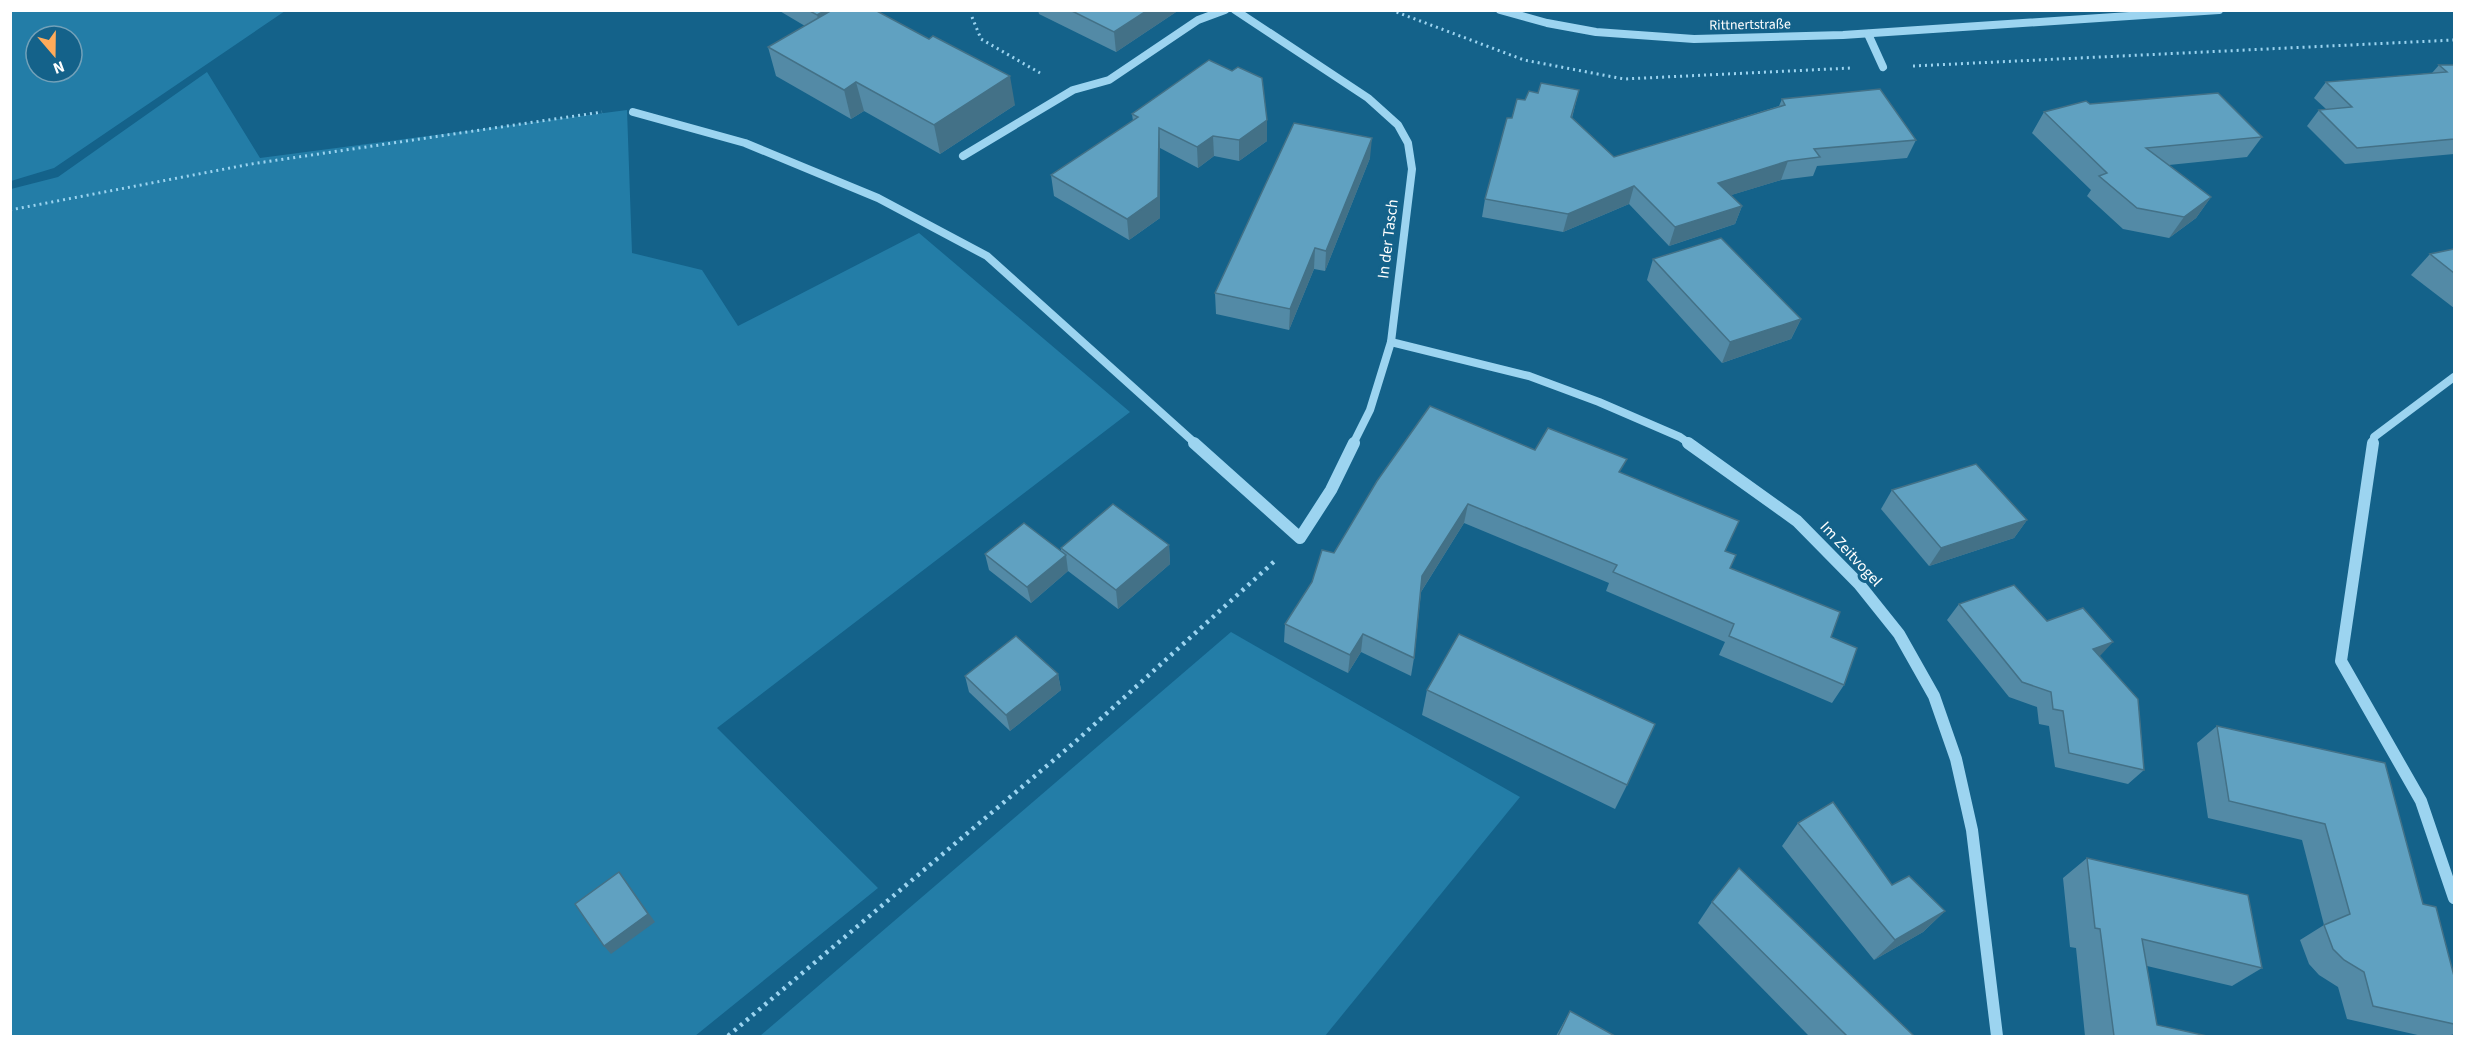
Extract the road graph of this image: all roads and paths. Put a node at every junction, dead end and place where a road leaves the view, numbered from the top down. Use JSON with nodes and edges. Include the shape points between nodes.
{"nodes":[{"id":1,"x":1224,"y":10,"type":"edge"},
{"id":2,"x":1235,"y":10,"type":"edge"},
{"id":3,"x":1500,"y":10,"type":"edge"},
{"id":4,"x":2219,"y":10,"type":"edge"},
{"id":5,"x":972,"y":18,"type":"dead end"},
{"id":6,"x":1868,"y":34,"type":"junction"},
{"id":7,"x":1883,"y":67,"type":"dead end"},
{"id":8,"x":1072,"y":90,"type":"junction"},
{"id":9,"x":633,"y":112,"type":"joint"},
{"id":10,"x":963,"y":156,"type":"dead end"},
{"id":11,"x":10,"y":210,"type":"edge"},
{"id":12,"x":1391,"y":342,"type":"junction"},
{"id":13,"x":2454,"y":376,"type":"edge"},
{"id":14,"x":1300,"y":538,"type":"junction"},
{"id":15,"x":2454,"y":898,"type":"edge"},
{"id":16,"x":728,"y":1036,"type":"edge"},
{"id":17,"x":1997,"y":1036,"type":"edge"}],
"edges":[{"from":1,"to":8,"type":"street","via":[[1198,20],[1109,80]]},
{"from":2,"to":12,"type":"street","name":"In der Tasch","via":[[1368,98],[1398,125],[1408,142],[1412,169]]},
{"from":3,"to":6,"type":"street","name":"Rittnertstraße","via":[[1528,19],[1645,37],[1780,39]]},
{"from":4,"to":6,"type":"street","name":"Rittnertstraße"},
{"from":5,"to":8,"type":"path","via":[[986,43]]},
{"from":6,"to":7,"type":"street"},
{"from":8,"to":10,"type":"street"},
{"from":9,"to":11,"type":"path","via":[[594,112],[251,164]]},
{"from":9,"to":14,"type":"street","via":[[745,143],[878,198],[987,256]]},
{"from":12,"to":14,"type":"street","name":"In der Tasch","via":[[1370,410],[1331,490]]},
{"from":12,"to":17,"type":"street","name":"Im Zeitvogel","via":[[1529,376],[1680,437],[1797,521],[1858,584],[1899,634],[1934,696],[1956,759],[1972,830]]},
{"from":13,"to":15,"type":"street","via":[[2374,437],[2342,661],[2421,801]]},
{"from":14,"to":16,"type":"path","via":[[1059,756]]}]}
